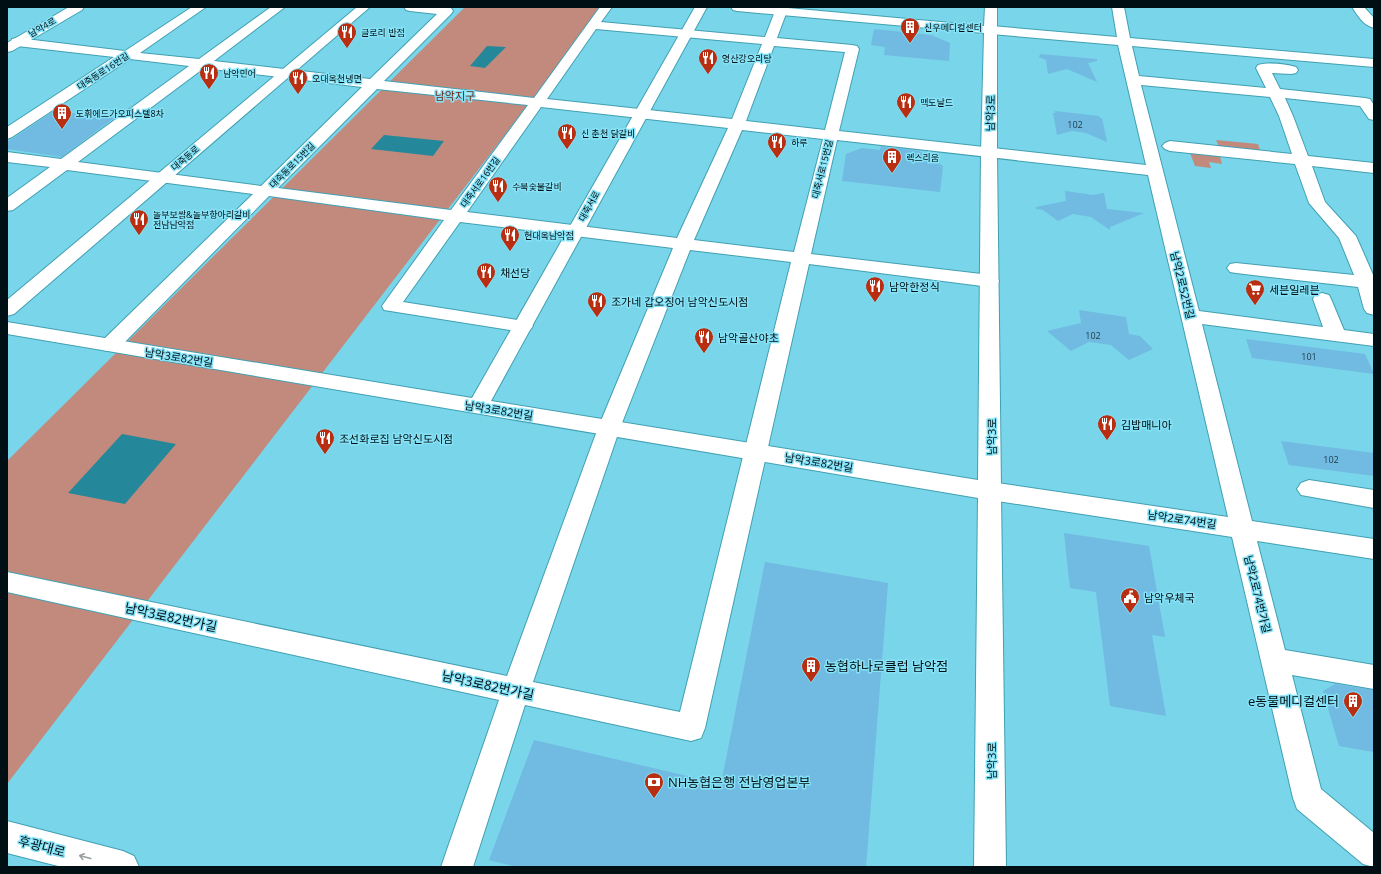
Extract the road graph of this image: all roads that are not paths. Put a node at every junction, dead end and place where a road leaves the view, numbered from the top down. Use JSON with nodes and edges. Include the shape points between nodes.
{"nodes":[{"id":1,"x":78,"y":7,"type":"edge"},
{"id":2,"x":200,"y":7,"type":"edge"},
{"id":3,"x":279,"y":7,"type":"edge"},
{"id":4,"x":364,"y":7,"type":"edge"},
{"id":5,"x":410,"y":7,"type":"edge"},
{"id":6,"x":606,"y":7,"type":"edge"},
{"id":7,"x":701,"y":7,"type":"edge"},
{"id":8,"x":737,"y":7,"type":"edge"},
{"id":9,"x":991,"y":7,"type":"edge"},
{"id":10,"x":1118,"y":7,"type":"edge"},
{"id":11,"x":1358,"y":7,"type":"edge"},
{"id":12,"x":781,"y":11,"type":"junction"},
{"id":13,"x":1374,"y":24,"type":"edge"},
{"id":14,"x":593,"y":25,"type":"junction"},
{"id":15,"x":991,"y":30,"type":"junction"},
{"id":16,"x":686,"y":33,"type":"junction"},
{"id":17,"x":770,"y":41,"type":"junction"},
{"id":18,"x":1124,"y":41,"type":"junction"},
{"id":19,"x":10,"y":44,"type":"edge"},
{"id":20,"x":127,"y":55,"type":"junction"},
{"id":21,"x":1374,"y":63,"type":"edge"},
{"id":22,"x":200,"y":64,"type":"junction"},
{"id":23,"x":1248,"y":66,"type":"dead end"},
{"id":24,"x":1263,"y":68,"type":"junction"},
{"id":25,"x":1302,"y":71,"type":"dead end"},
{"id":26,"x":284,"y":74,"type":"junction"},
{"id":27,"x":1134,"y":80,"type":"junction"},
{"id":28,"x":373,"y":84,"type":"junction"},
{"id":29,"x":1275,"y":93,"type":"junction"},
{"id":30,"x":537,"y":103,"type":"junction"},
{"id":31,"x":640,"y":114,"type":"junction"},
{"id":32,"x":1374,"y":116,"type":"edge"},
{"id":33,"x":737,"y":125,"type":"junction"},
{"id":34,"x":7,"y":134,"type":"edge"},
{"id":35,"x":831,"y":135,"type":"junction"},
{"id":36,"x":1170,"y":146,"type":"dead end"},
{"id":37,"x":989,"y":153,"type":"junction"},
{"id":38,"x":7,"y":157,"type":"edge"},
{"id":39,"x":1302,"y":160,"type":"junction"},
{"id":40,"x":63,"y":164,"type":"junction"},
{"id":41,"x":1374,"y":168,"type":"edge"},
{"id":42,"x":1155,"y":171,"type":"junction"},
{"id":43,"x":163,"y":177,"type":"junction"},
{"id":44,"x":266,"y":191,"type":"junction"},
{"id":45,"x":7,"y":206,"type":"edge"},
{"id":46,"x":456,"y":216,"type":"junction"},
{"id":47,"x":576,"y":231,"type":"junction"},
{"id":48,"x":683,"y":244,"type":"junction"},
{"id":49,"x":801,"y":258,"type":"junction"},
{"id":50,"x":1236,"y":268,"type":"dead end"},
{"id":51,"x":990,"y":281,"type":"junction"},
{"id":52,"x":1370,"y":283,"type":"edge"},
{"id":53,"x":1322,"y":299,"type":"dead end"},
{"id":54,"x":1374,"y":309,"type":"edge"},
{"id":55,"x":7,"y":310,"type":"edge"},
{"id":56,"x":1190,"y":316,"type":"junction"},
{"id":57,"x":523,"y":326,"type":"junction"},
{"id":58,"x":7,"y":328,"type":"edge"},
{"id":59,"x":1336,"y":335,"type":"junction"},
{"id":60,"x":1374,"y":340,"type":"edge"},
{"id":61,"x":110,"y":346,"type":"junction"},
{"id":62,"x":478,"y":406,"type":"junction"},
{"id":63,"x":610,"y":428,"type":"junction"},
{"id":64,"x":756,"y":452,"type":"junction"},
{"id":65,"x":1309,"y":489,"type":"dead end"},
{"id":66,"x":991,"y":491,"type":"junction"},
{"id":67,"x":1374,"y":499,"type":"edge"},
{"id":68,"x":1242,"y":528,"type":"junction"},
{"id":69,"x":1374,"y":549,"type":"edge"},
{"id":70,"x":7,"y":582,"type":"edge"},
{"id":71,"x":1274,"y":660,"type":"junction"},
{"id":72,"x":1374,"y":678,"type":"edge"},
{"id":73,"x":516,"y":691,"type":"junction"},
{"id":74,"x":7,"y":837,"type":"edge"},
{"id":75,"x":1374,"y":853,"type":"edge"},
{"id":76,"x":123,"y":867,"type":"edge"},
{"id":77,"x":457,"y":867,"type":"edge"},
{"id":78,"x":990,"y":867,"type":"edge"}],
"edges":[{"from":1,"to":19,"type":"street","name":"남악4로"},
{"from":2,"to":20,"type":"street","name":"대죽동로16번길"},
{"from":3,"to":22,"type":"street"},
{"from":4,"to":26,"type":"street","name":"대죽동로"},
{"from":5,"to":28,"type":"street","name":"대죽동로15번길","via":[[447,10]]},
{"from":6,"to":14,"type":"street","name":"대죽서로16번길"},
{"from":7,"to":16,"type":"street","name":"대죽서로"},
{"from":8,"to":12,"type":"street"},
{"from":9,"to":15,"type":"street","name":"남악3로"},
{"from":10,"to":18,"type":"street","name":"남악2로52번길"},
{"from":11,"to":13,"type":"street"},
{"from":12,"to":15,"type":"street"},
{"from":12,"to":17,"type":"street"},
{"from":14,"to":16,"type":"street"},
{"from":14,"to":30,"type":"street","name":"대죽서로16번길"},
{"from":15,"to":18,"type":"street"},
{"from":15,"to":37,"type":"street","name":"남악3로"},
{"from":16,"to":17,"type":"street","name":"대죽서로15번길"},
{"from":16,"to":31,"type":"street","name":"대죽서로"},
{"from":17,"to":33,"type":"street"},
{"from":17,"to":35,"type":"street","name":"대죽서로15번길","via":[[852,49]]},
{"from":18,"to":21,"type":"street"},
{"from":18,"to":27,"type":"street","name":"남악2로52번길"},
{"from":19,"to":20,"type":"street"},
{"from":20,"to":22,"type":"street"},
{"from":20,"to":34,"type":"street","name":"대죽동로16번길"},
{"from":22,"to":26,"type":"street"},
{"from":22,"to":40,"type":"street"},
{"from":23,"to":24,"type":"street"},
{"from":24,"to":25,"type":"street"},
{"from":24,"to":29,"type":"street"},
{"from":26,"to":28,"type":"street"},
{"from":26,"to":43,"type":"street","name":"대죽동로"},
{"from":27,"to":29,"type":"street"},
{"from":27,"to":42,"type":"street","name":"남악2로52번길"},
{"from":28,"to":30,"type":"street"},
{"from":28,"to":44,"type":"street","name":"대죽동로15번길"},
{"from":29,"to":32,"type":"street","via":[[1365,102]]},
{"from":29,"to":39,"type":"street"},
{"from":30,"to":31,"type":"street"},
{"from":30,"to":46,"type":"street","name":"대죽서로16번길"},
{"from":31,"to":33,"type":"street"},
{"from":31,"to":47,"type":"street","name":"대죽서로"},
{"from":33,"to":35,"type":"street"},
{"from":33,"to":48,"type":"street"},
{"from":35,"to":37,"type":"street"},
{"from":35,"to":49,"type":"street","name":"대죽서로15번길"},
{"from":36,"to":39,"type":"street"},
{"from":37,"to":42,"type":"street"},
{"from":37,"to":51,"type":"street","name":"남악3로"},
{"from":38,"to":40,"type":"street"},
{"from":39,"to":41,"type":"street"},
{"from":39,"to":52,"type":"street","via":[[1317,203],[1346,236]]},
{"from":40,"to":43,"type":"street"},
{"from":40,"to":45,"type":"street"},
{"from":42,"to":56,"type":"street","name":"남악2로52번길"},
{"from":43,"to":44,"type":"street"},
{"from":43,"to":55,"type":"street","name":"대죽동로"},
{"from":44,"to":46,"type":"street"},
{"from":44,"to":61,"type":"street","name":"대죽동로15번길"},
{"from":46,"to":47,"type":"street"},
{"from":46,"to":57,"type":"street","name":"대죽서로16번길","via":[[391,306]]},
{"from":47,"to":48,"type":"street"},
{"from":47,"to":57,"type":"street","name":"대죽서로"},
{"from":48,"to":49,"type":"street"},
{"from":48,"to":63,"type":"street"},
{"from":49,"to":51,"type":"street"},
{"from":49,"to":64,"type":"street","name":"대죽서로15번길"},
{"from":50,"to":52,"type":"street"},
{"from":51,"to":66,"type":"street","name":"남악3로"},
{"from":52,"to":54,"type":"street"},
{"from":53,"to":59,"type":"street"},
{"from":56,"to":59,"type":"street"},
{"from":56,"to":68,"type":"street","name":"남악2로52번길"},
{"from":57,"to":62,"type":"street","name":"대죽서로"},
{"from":58,"to":61,"type":"street","name":"남악3로82번길"},
{"from":59,"to":60,"type":"street"},
{"from":61,"to":62,"type":"street","name":"남악3로82번길"},
{"from":62,"to":63,"type":"street","name":"남악3로82번길"},
{"from":63,"to":64,"type":"street","name":"남악3로82번길"},
{"from":63,"to":73,"type":"street"},
{"from":64,"to":66,"type":"street","name":"남악3로82번길"},
{"from":64,"to":73,"type":"street","name":"남악3로82번가길","via":[[691,728]]},
{"from":65,"to":67,"type":"street"},
{"from":66,"to":68,"type":"street","name":"남악2로74번길"},
{"from":66,"to":78,"type":"street","name":"남악3로"},
{"from":68,"to":69,"type":"street","name":"남악2로74번길"},
{"from":68,"to":71,"type":"street","name":"남악2로74번가길"},
{"from":70,"to":73,"type":"street","name":"남악3로82번가길"},
{"from":71,"to":72,"type":"street"},
{"from":71,"to":75,"type":"street","name":"남악2로74번가길","via":[[1308,798]]},
{"from":73,"to":77,"type":"street"},
{"from":76,"to":74,"type":"street","name":"후광대로","one_way":true}]}
